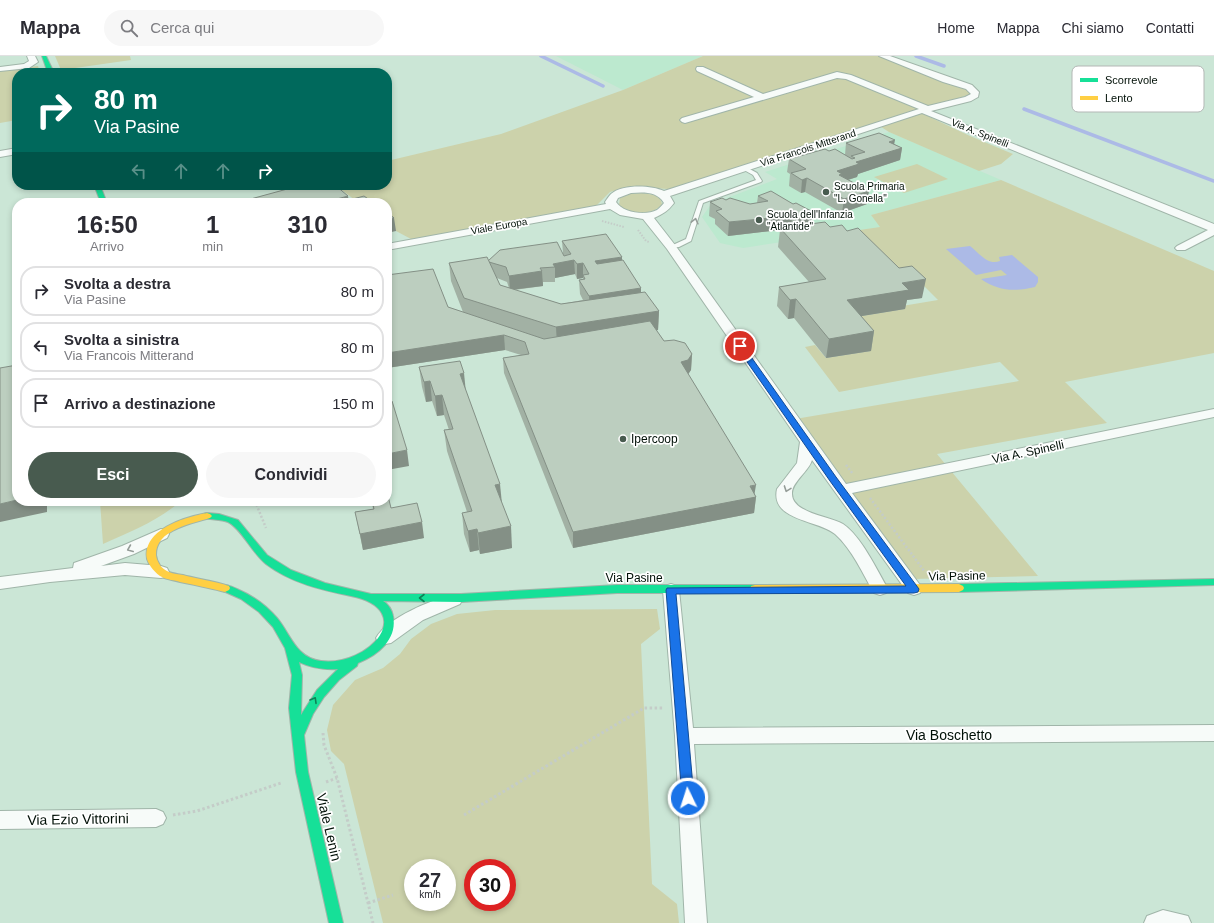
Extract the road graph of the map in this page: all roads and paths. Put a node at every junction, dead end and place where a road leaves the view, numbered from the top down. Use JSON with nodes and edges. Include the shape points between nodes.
{"nodes":[{"id":1,"x":31,"y":56,"type":"edge"},
{"id":2,"x":44,"y":56,"type":"edge"},
{"id":3,"x":883,"y":56,"type":"edge"},
{"id":4,"x":49,"y":68,"type":"edge"},
{"id":5,"x":0,"y":69,"type":"edge"},
{"id":6,"x":700,"y":70,"type":"dead end"},
{"id":7,"x":946,"y":80,"type":"junction"},
{"id":8,"x":762,"y":97,"type":"junction"},
{"id":9,"x":953,"y":102,"type":"junction"},
{"id":10,"x":925,"y":110,"type":"junction"},
{"id":11,"x":685,"y":120,"type":"dead end"},
{"id":12,"x":12,"y":152,"type":"edge"},
{"id":13,"x":0,"y":154,"type":"edge"},
{"id":14,"x":746,"y":169,"type":"junction"},
{"id":15,"x":663,"y":195,"type":"junction"},
{"id":16,"x":612,"y":206,"type":"junction"},
{"id":17,"x":646,"y":215,"type":"junction"},
{"id":18,"x":597,"y":219,"type":"dead end"},
{"id":19,"x":630,"y":227,"type":"dead end"},
{"id":20,"x":636,"y":228,"type":"dead end"},
{"id":21,"x":1214,"y":228,"type":"edge"},
{"id":22,"x":1214,"y":232,"type":"edge"},
{"id":23,"x":668,"y":244,"type":"junction"},
{"id":24,"x":392,"y":246,"type":"edge"},
{"id":25,"x":1181,"y":248,"type":"dead end"},
{"id":26,"x":1214,"y":414,"type":"edge"},
{"id":27,"x":807,"y":442,"type":"junction"},
{"id":28,"x":801,"y":468,"type":"junction"},
{"id":29,"x":837,"y":485,"type":"junction"},
{"id":30,"x":200,"y":506,"type":"dead end"},
{"id":31,"x":257,"y":506,"type":"edge"},
{"id":32,"x":228,"y":511,"type":"dead end"},
{"id":33,"x":242,"y":527,"type":"junction"},
{"id":34,"x":171,"y":528,"type":"junction"},
{"id":35,"x":267,"y":530,"type":"dead end"},
{"id":36,"x":853,"y":547,"type":"junction"},
{"id":37,"x":883,"y":547,"type":"junction"},
{"id":38,"x":161,"y":572,"type":"junction"},
{"id":39,"x":50,"y":576,"type":"junction"},
{"id":40,"x":1214,"y":582,"type":"edge"},
{"id":41,"x":0,"y":583,"type":"edge"},
{"id":42,"x":880,"y":589,"type":"junction"},
{"id":43,"x":914,"y":589,"type":"junction"},
{"id":44,"x":671,"y":590,"type":"junction"},
{"id":45,"x":372,"y":597,"type":"junction"},
{"id":46,"x":461,"y":598,"type":"junction"},
{"id":47,"x":384,"y":639,"type":"junction"},
{"id":48,"x":290,"y":646,"type":"junction"},
{"id":49,"x":360,"y":659,"type":"junction"},
{"id":50,"x":682,"y":707,"type":"junction"},
{"id":51,"x":322,"y":731,"type":"dead end"},
{"id":52,"x":1214,"y":733,"type":"edge"},
{"id":53,"x":298,"y":736,"type":"junction"},
{"id":54,"x":684,"y":736,"type":"junction"},
{"id":55,"x":337,"y":778,"type":"junction"},
{"id":56,"x":306,"y":788,"type":"junction"},
{"id":57,"x":464,"y":815,"type":"dead end"},
{"id":58,"x":156,"y":818,"type":"joint"},
{"id":59,"x":0,"y":820,"type":"edge"},
{"id":60,"x":393,"y":895,"type":"dead end"},
{"id":61,"x":368,"y":903,"type":"junction"},
{"id":62,"x":336,"y":923,"type":"edge"},
{"id":63,"x":373,"y":923,"type":"edge"},
{"id":64,"x":696,"y":923,"type":"edge"},
{"id":65,"x":1155,"y":923,"type":"edge"},
{"id":66,"x":1180,"y":923,"type":"edge"}],
"edges":[{"from":1,"to":5,"type":"street","via":[[34,62],[29,65]]},
{"from":2,"to":4,"type":"main road"},
{"from":3,"to":7,"type":"street"},
{"from":6,"to":8,"type":"street"},
{"from":7,"to":9,"type":"street","via":[[958,94]]},
{"from":7,"to":9,"type":"street","name":"Via Francois Mitterand","via":[[975,92],[972,98]]},
{"from":8,"to":10,"type":"street","name":"Via A. Spinelli","via":[[841,75]]},
{"from":8,"to":11,"type":"street","name":"Via A. Spinelli"},
{"from":9,"to":10,"type":"street","name":"Via Francois Mitterand"},
{"from":10,"to":14,"type":"street","name":"Via Francois Mitterand"},
{"from":10,"to":21,"type":"street","name":"Via A. Spinelli"},
{"from":12,"to":13,"type":"street"},
{"from":14,"to":15,"type":"street","name":"Via Francois Mitterand"},
{"from":23,"to":14,"type":"lane","one_way":true,"via":[[677,246],[689,240],[701,202],[759,181],[755,174]]},
{"from":15,"to":16,"type":"street","via":[[648,190],[630,190],[616,194],[610,202]]},
{"from":15,"to":17,"type":"street","via":[[669,203],[667,207],[655,214]]},
{"from":16,"to":17,"type":"street","via":[[621,212]]},
{"from":16,"to":24,"type":"street","name":"Viale Europa"},
{"from":17,"to":23,"type":"street"},
{"from":18,"to":19,"type":"path"},
{"from":20,"to":23,"type":"path","via":[[646,241]]},
{"from":22,"to":25,"type":"street"},
{"from":23,"to":27,"type":"street"},
{"from":26,"to":29,"type":"street","name":"Via A. Spinelli"},
{"from":27,"to":28,"type":"street","via":[[807,456]]},
{"from":27,"to":29,"type":"street"},
{"from":28,"to":29,"type":"street","via":[[819,471]]},
{"from":28,"to":36,"type":"street","one_way":true,"via":[[786,486],[786,503],[792,510],[839,529]]},
{"from":29,"to":37,"type":"street"},
{"from":30,"to":34,"type":"main road"},
{"from":31,"to":35,"type":"path"},
{"from":32,"to":33,"type":"main road","name":"Via Pasine"},
{"from":33,"to":34,"type":"main road","via":[[234,520],[207,516],[192,518]]},
{"from":33,"to":45,"type":"main road","name":"Via Pasine","via":[[264,557],[297,578]]},
{"from":34,"to":38,"type":"main road","via":[[155,542],[151,552],[152,562]]},
{"from":34,"to":39,"type":"street","one_way":true,"via":[[118,554]]},
{"from":36,"to":37,"type":"street","via":[[864,554],[872,555],[879,553]]},
{"from":36,"to":42,"type":"street"},
{"from":37,"to":43,"type":"street"},
{"from":38,"to":39,"type":"street","via":[[125,569]]},
{"from":38,"to":48,"type":"main road","via":[[169,576],[219,586],[242,595],[269,616]]},
{"from":39,"to":41,"type":"street"},
{"from":40,"to":43,"type":"main road","name":"Via Pasine"},
{"from":42,"to":43,"type":"main road","name":"Via Pasine"},
{"from":42,"to":44,"type":"main road","name":"Via Pasine"},
{"from":44,"to":46,"type":"main road","name":"Via Pasine","via":[[617,589]]},
{"from":44,"to":50,"type":"street"},
{"from":46,"to":45,"type":"main road","name":"Via Pasine","one_way":true},
{"from":45,"to":47,"type":"main road","via":[[382,605],[388,615],[389,627]]},
{"from":46,"to":47,"type":"street","via":[[420,612]]},
{"from":47,"to":49,"type":"main road","via":[[374,650]]},
{"from":48,"to":49,"type":"main road","via":[[298,656],[311,663],[344,664]]},
{"from":48,"to":53,"type":"main road","name":"Viale Lenin","via":[[297,676],[295,708]]},
{"from":53,"to":49,"type":"main road","one_way":true,"via":[[320,690],[336,674]]},
{"from":50,"to":54,"type":"street"},
{"from":50,"to":57,"type":"path","via":[[644,708]]},
{"from":51,"to":55,"type":"path","via":[[324,745]]},
{"from":52,"to":54,"type":"street","name":"Via Boschetto"},
{"from":53,"to":56,"type":"main road","name":"Viale Lenin"},
{"from":54,"to":64,"type":"street"},
{"from":55,"to":56,"type":"path"},
{"from":55,"to":61,"type":"path"},
{"from":56,"to":58,"type":"path","via":[[285,795],[283,783],[197,811]]},
{"from":56,"to":62,"type":"main road","name":"Viale Lenin"},
{"from":58,"to":59,"type":"street","name":"Via Ezio Vittorini"},
{"from":60,"to":61,"type":"path"},
{"from":61,"to":63,"type":"path"},
{"from":65,"to":66,"type":"street","via":[[1163,920]]}]}
